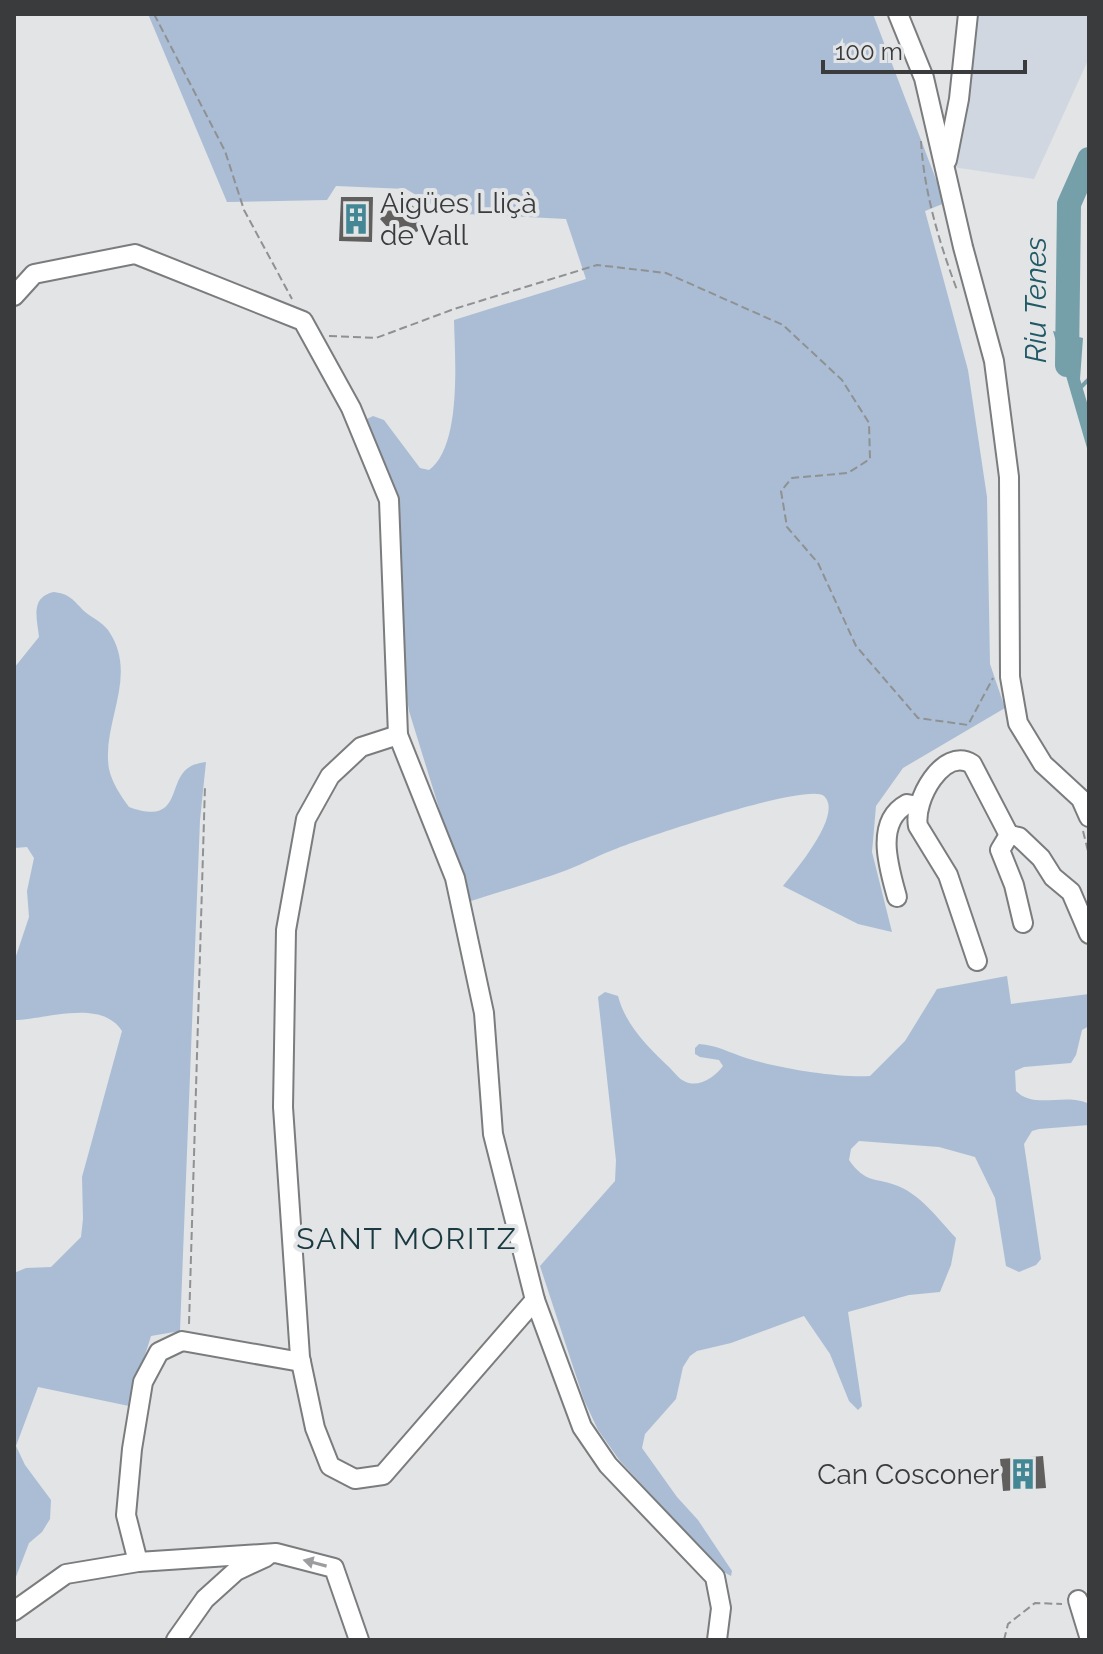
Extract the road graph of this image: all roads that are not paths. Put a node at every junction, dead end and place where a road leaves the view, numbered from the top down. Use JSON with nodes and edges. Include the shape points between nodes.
{"nodes":[{"id":1,"x":898,"y":14,"type":"edge"},
{"id":2,"x":968,"y":14,"type":"edge"},
{"id":3,"x":946,"y":166,"type":"junction"},
{"id":4,"x":14,"y":296,"type":"edge"},
{"id":5,"x":398,"y":735,"type":"junction"},
{"id":6,"x":918,"y":806,"type":"junction"},
{"id":7,"x":1089,"y":817,"type":"edge"},
{"id":8,"x":1009,"y":835,"type":"junction"},
{"id":9,"x":1035,"y":852,"type":"junction"},
{"id":10,"x":1006,"y":866,"type":"junction"},
{"id":11,"x":897,"y":897,"type":"dead end"},
{"id":12,"x":1023,"y":923,"type":"dead end"},
{"id":13,"x":1088,"y":933,"type":"edge"},
{"id":14,"x":977,"y":961,"type":"dead end"},
{"id":15,"x":535,"y":1300,"type":"junction"},
{"id":16,"x":301,"y":1362,"type":"junction"},
{"id":17,"x":276,"y":1553,"type":"junction"},
{"id":18,"x":138,"y":1562,"type":"junction"},
{"id":19,"x":1079,"y":1602,"type":"road end"},
{"id":20,"x":14,"y":1611,"type":"edge"},
{"id":21,"x":1089,"y":1636,"type":"edge"},
{"id":22,"x":176,"y":1640,"type":"edge"},
{"id":23,"x":359,"y":1640,"type":"edge"},
{"id":24,"x":717,"y":1640,"type":"edge"}],
"edges":[{"from":1,"to":3,"type":"street","via":[[924,78]]},
{"from":2,"to":3,"type":"street"},
{"from":3,"to":7,"type":"street","via":[[994,361],[1007,463],[1010,677],[1018,723],[1043,764],[1081,799]]},
{"from":4,"to":5,"type":"street","via":[[34,274],[135,254],[307,328],[351,408],[389,500]]},
{"from":5,"to":15,"type":"street","via":[[455,878],[484,1013],[493,1134]]},
{"from":5,"to":16,"type":"street","via":[[361,747],[330,776],[306,819],[286,930],[283,1107]]},
{"from":6,"to":8,"type":"street","via":[[939,772],[969,761]]},
{"from":6,"to":11,"type":"street","via":[[900,807],[887,834]]},
{"from":6,"to":14,"type":"street","via":[[918,826],[948,875]]},
{"from":8,"to":9,"type":"street"},
{"from":8,"to":10,"type":"street","via":[[1000,850]]},
{"from":9,"to":10,"type":"street"},
{"from":9,"to":13,"type":"street","via":[[1071,892]]},
{"from":10,"to":12,"type":"street"},
{"from":15,"to":16,"type":"street","via":[[383,1475],[355,1479],[330,1466],[315,1428]]},
{"from":15,"to":24,"type":"street","via":[[582,1427],[608,1465],[715,1577],[721,1608]]},
{"from":16,"to":18,"type":"street","via":[[182,1341],[159,1352],[143,1382],[132,1449],[126,1515]]},
{"from":17,"to":18,"type":"street"},
{"from":17,"to":22,"type":"street","via":[[236,1571],[205,1599]]},
{"from":23,"to":17,"type":"street","one_way":true,"via":[[334,1568]]},
{"from":18,"to":20,"type":"street","via":[[66,1574]]},
{"from":19,"to":21,"type":"street"}]}
